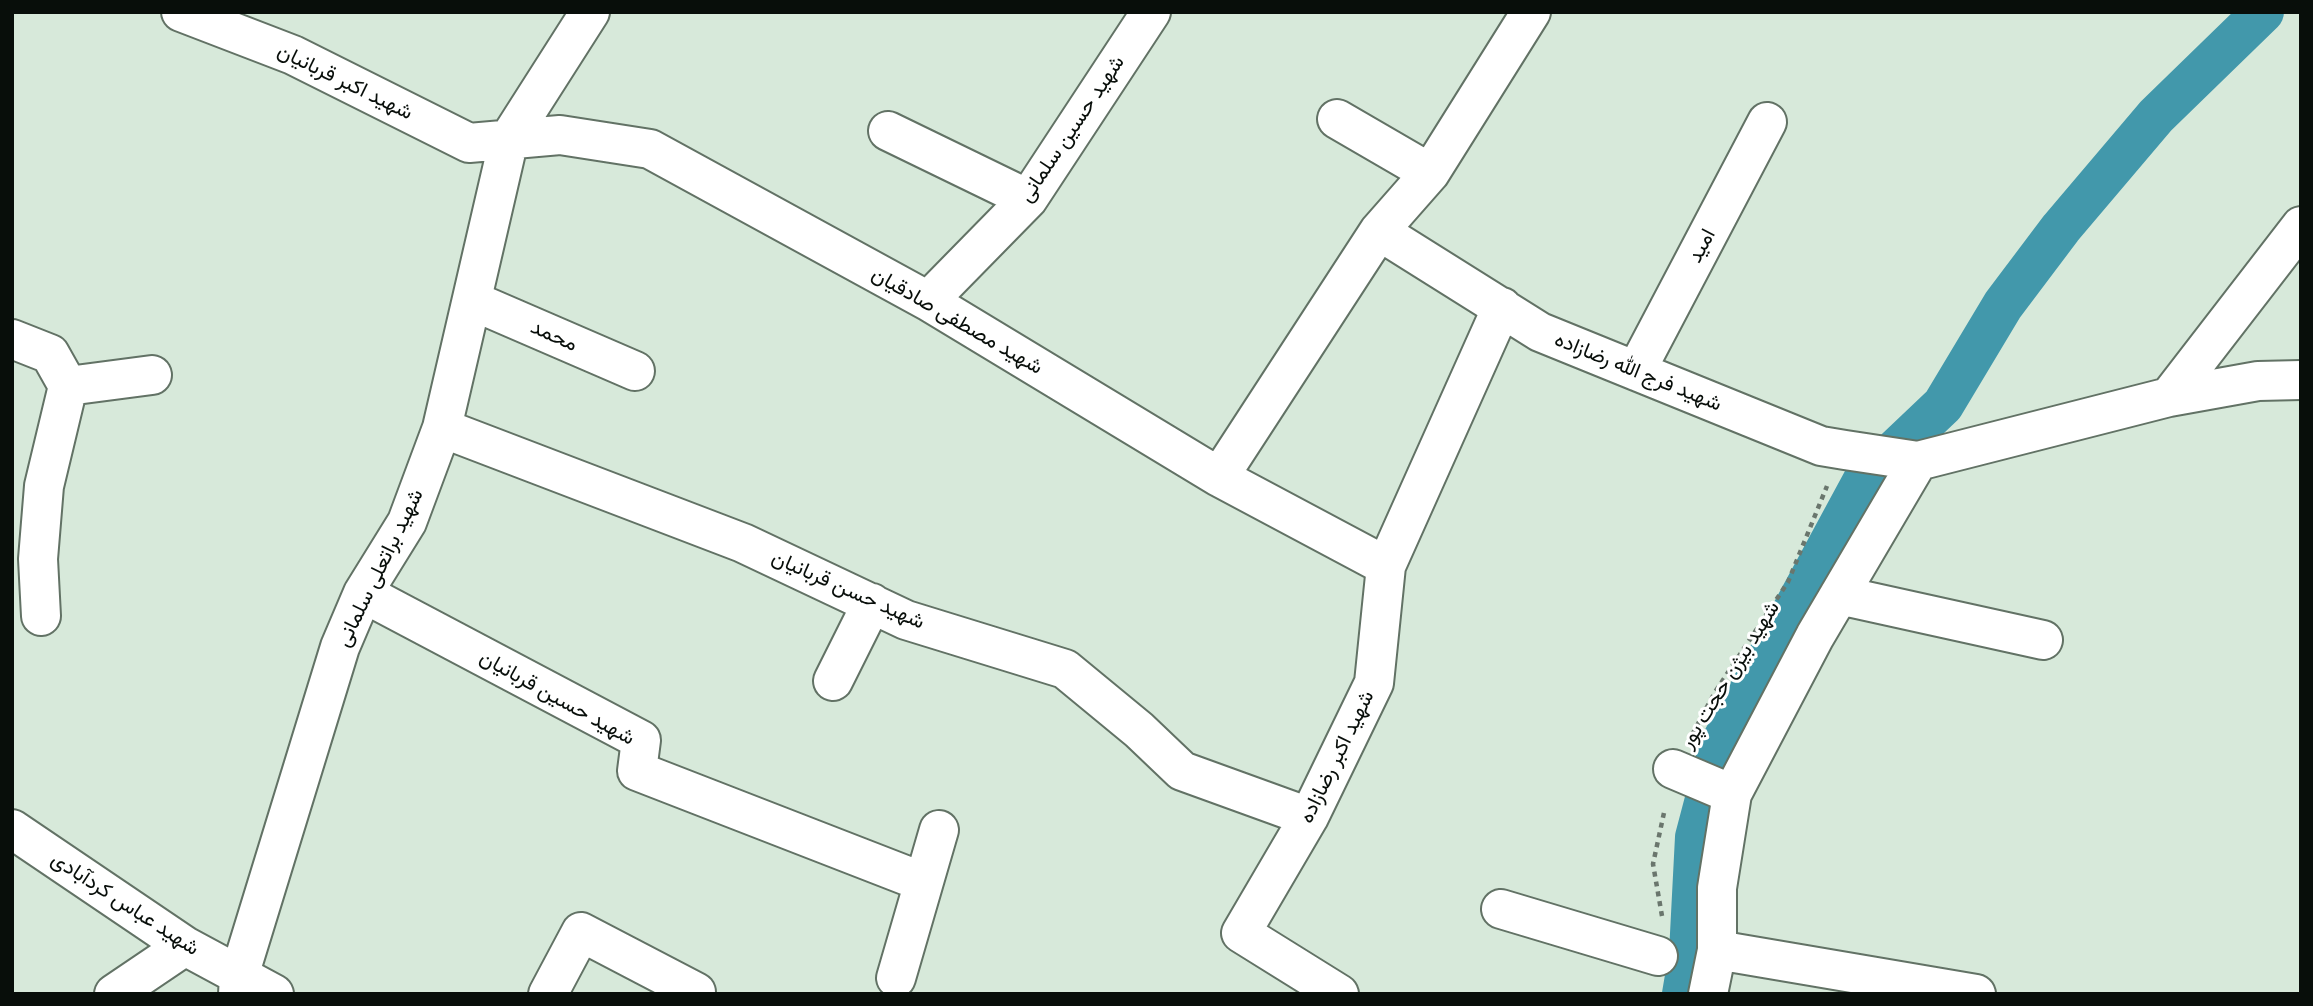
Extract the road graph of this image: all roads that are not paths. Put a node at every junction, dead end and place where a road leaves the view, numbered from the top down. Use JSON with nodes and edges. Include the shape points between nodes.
{"nodes":[{"id":1,"x":181,"y":12,"type":"edge"},
{"id":2,"x":590,"y":12,"type":"edge"},
{"id":3,"x":1152,"y":12,"type":"edge"},
{"id":4,"x":1531,"y":12,"type":"edge"},
{"id":5,"x":235,"y":22,"type":"edge"},
{"id":6,"x":1338,"y":118,"type":"dead end"},
{"id":7,"x":1767,"y":122,"type":"dead end"},
{"id":8,"x":888,"y":131,"type":"dead end"},
{"id":9,"x":509,"y":139,"type":"junction"},
{"id":10,"x":1430,"y":173,"type":"junction"},
{"id":11,"x":1028,"y":199,"type":"junction"},
{"id":12,"x":2301,"y":226,"type":"edge"},
{"id":13,"x":1379,"y":231,"type":"junction"},
{"id":14,"x":473,"y":301,"type":"junction"},
{"id":15,"x":928,"y":301,"type":"junction"},
{"id":16,"x":1502,"y":307,"type":"junction"},
{"id":17,"x":12,"y":339,"type":"edge"},
{"id":18,"x":635,"y":371,"type":"dead end"},
{"id":19,"x":1636,"y":371,"type":"junction"},
{"id":20,"x":152,"y":375,"type":"dead end"},
{"id":21,"x":2301,"y":380,"type":"edge"},
{"id":22,"x":68,"y":386,"type":"junction"},
{"id":23,"x":2169,"y":397,"type":"junction"},
{"id":24,"x":442,"y":428,"type":"junction"},
{"id":25,"x":1918,"y":461,"type":"junction"},
{"id":26,"x":1219,"y":477,"type":"junction"},
{"id":27,"x":1386,"y":566,"type":"junction"},
{"id":28,"x":363,"y":593,"type":"junction"},
{"id":29,"x":1839,"y":595,"type":"junction"},
{"id":30,"x":872,"y":603,"type":"junction"},
{"id":31,"x":41,"y":616,"type":"dead end"},
{"id":32,"x":2043,"y":640,"type":"dead end"},
{"id":33,"x":833,"y":681,"type":"dead end"},
{"id":34,"x":1674,"y":769,"type":"road end"},
{"id":35,"x":1732,"y":794,"type":"junction"},
{"id":36,"x":1309,"y":817,"type":"junction"},
{"id":37,"x":12,"y":829,"type":"edge"},
{"id":38,"x":939,"y":830,"type":"dead end"},
{"id":39,"x":923,"y":882,"type":"junction"},
{"id":40,"x":1501,"y":909,"type":"dead end"},
{"id":41,"x":185,"y":946,"type":"junction"},
{"id":42,"x":1717,"y":950,"type":"junction"},
{"id":43,"x":1658,"y":956,"type":"road end"},
{"id":44,"x":896,"y":978,"type":"dead end"},
{"id":45,"x":238,"y":985,"type":"edge"},
{"id":46,"x":696,"y":992,"type":"dead end"},
{"id":47,"x":114,"y":994,"type":"edge"},
{"id":48,"x":274,"y":994,"type":"edge"},
{"id":49,"x":548,"y":994,"type":"edge"},
{"id":50,"x":1339,"y":994,"type":"edge"},
{"id":51,"x":1708,"y":994,"type":"edge"},
{"id":52,"x":1976,"y":994,"type":"edge"}],
"edges":[{"from":1,"to":5,"type":"street","name":"شهید اکبر قربانیان"},
{"from":2,"to":9,"type":"street","name":"شهید براتعلی سلمانی"},
{"from":3,"to":11,"type":"street","name":"شهید حسین سلمانی"},
{"from":4,"to":10,"type":"street"},
{"from":5,"to":9,"type":"street","name":"شهید اکبر قربانیان","via":[[469,143]]},
{"from":6,"to":10,"type":"street"},
{"from":7,"to":19,"type":"street","name":"امید"},
{"from":8,"to":11,"type":"street"},
{"from":9,"to":14,"type":"street","name":"شهید براتعلی سلمانی"},
{"from":9,"to":15,"type":"street","name":"شهید مصطفی صادقیان","via":[[560,135],[650,149]]},
{"from":10,"to":13,"type":"street"},
{"from":11,"to":15,"type":"street","name":"شهید حسین سلمانی"},
{"from":12,"to":23,"type":"street"},
{"from":13,"to":16,"type":"street","name":"شهید فرج الله رضازاده"},
{"from":13,"to":26,"type":"street"},
{"from":14,"to":18,"type":"street","name":"محمد"},
{"from":14,"to":24,"type":"street","name":"شهید براتعلی سلمانی"},
{"from":15,"to":26,"type":"street","name":"شهید مصطفی صادقیان"},
{"from":16,"to":19,"type":"street","name":"شهید فرج الله رضازاده","via":[[1540,332]]},
{"from":16,"to":27,"type":"street","name":"شهید اکبر رضازاده"},
{"from":17,"to":22,"type":"street","via":[[50,354]]},
{"from":19,"to":25,"type":"street","name":"شهید فرج الله رضازاده","via":[[1821,446]]},
{"from":20,"to":22,"type":"street"},
{"from":21,"to":23,"type":"street","via":[[2258,381]]},
{"from":22,"to":31,"type":"street","via":[[44,486],[38,559]]},
{"from":23,"to":25,"type":"street"},
{"from":24,"to":28,"type":"street","name":"شهید براتعلی سلمانی","via":[[407,522]]},
{"from":24,"to":30,"type":"street","name":"شهید حسن قربانیان","via":[[743,543]]},
{"from":25,"to":29,"type":"street"},
{"from":26,"to":27,"type":"street","name":"شهید مصطفی صادقیان"},
{"from":27,"to":36,"type":"street","name":"شهید اکبر رضازاده","via":[[1374,683]]},
{"from":28,"to":39,"type":"street","name":"شهید حسین قربانیان","via":[[642,740],[636,771]]},
{"from":28,"to":45,"type":"street","name":"شهید براتعلی سلمانی","via":[[340,647]]},
{"from":29,"to":32,"type":"street"},
{"from":29,"to":35,"type":"street"},
{"from":30,"to":33,"type":"street"},
{"from":30,"to":36,"type":"street","name":"شهید حسن قربانیان","via":[[906,620],[1065,669],[1182,771]]},
{"from":34,"to":35,"type":"street"},
{"from":35,"to":42,"type":"street","via":[[1717,888]]},
{"from":36,"to":50,"type":"street","name":"شهید اکبر رضازاده","via":[[1241,933]]},
{"from":37,"to":41,"type":"street","name":"شهید عباس کردآبادی"},
{"from":38,"to":39,"type":"street"},
{"from":39,"to":44,"type":"street"},
{"from":40,"to":43,"type":"street"},
{"from":41,"to":45,"type":"street","name":"شهید عباس کردآبادی"},
{"from":41,"to":47,"type":"street"},
{"from":42,"to":51,"type":"street"},
{"from":42,"to":52,"type":"street"},
{"from":45,"to":48,"type":"street","name":"شهید عباس کردآبادی"},
{"from":46,"to":49,"type":"street","via":[[581,932]]}]}
